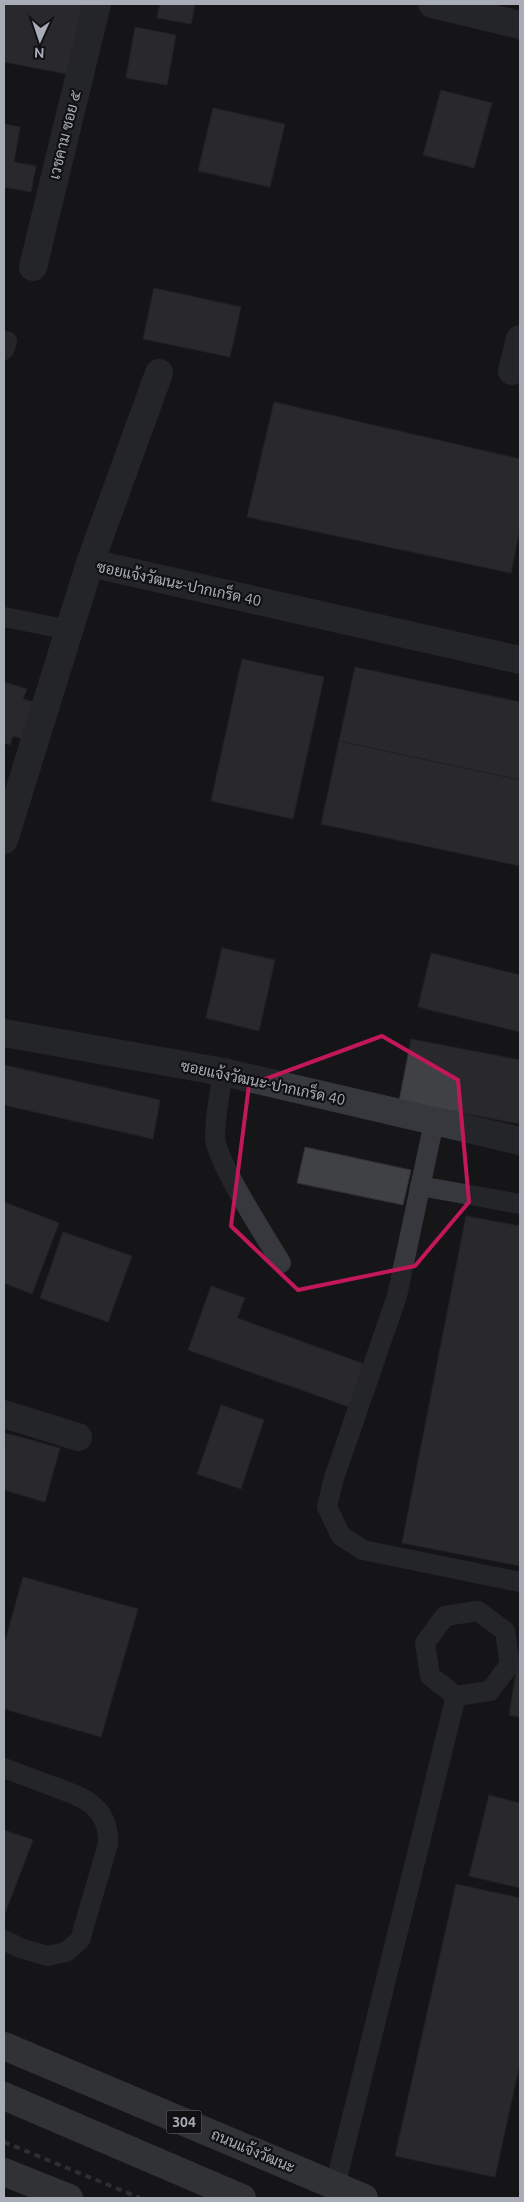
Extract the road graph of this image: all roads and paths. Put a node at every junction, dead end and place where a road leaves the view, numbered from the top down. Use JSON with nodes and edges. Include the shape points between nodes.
{"nodes":[{"id":1,"x":96,"y":4,"type":"edge"},
{"id":2,"x":432,"y":4,"type":"edge"},
{"id":3,"x":520,"y":25,"type":"edge"},
{"id":4,"x":32,"y":267,"type":"dead end"},
{"id":5,"x":520,"y":339,"type":"edge"},
{"id":6,"x":512,"y":372,"type":"dead end"},
{"id":7,"x":159,"y":373,"type":"dead end"},
{"id":8,"x":90,"y":563,"type":"junction"},
{"id":9,"x":4,"y":616,"type":"edge"},
{"id":10,"x":69,"y":630,"type":"junction"},
{"id":11,"x":520,"y":660,"type":"edge"},
{"id":12,"x":4,"y":840,"type":"edge"},
{"id":13,"x":4,"y":1033,"type":"edge"},
{"id":14,"x":223,"y":1072,"type":"junction"},
{"id":15,"x":434,"y":1122,"type":"junction"},
{"id":16,"x":520,"y":1141,"type":"edge"},
{"id":17,"x":420,"y":1186,"type":"junction"},
{"id":18,"x":520,"y":1204,"type":"edge"},
{"id":19,"x":282,"y":1263,"type":"dead end"},
{"id":20,"x":4,"y":1414,"type":"edge"},
{"id":21,"x":78,"y":1437,"type":"dead end"},
{"id":22,"x":520,"y":1582,"type":"edge"},
{"id":23,"x":456,"y":1696,"type":"junction"},
{"id":24,"x":4,"y":1768,"type":"edge"},
{"id":25,"x":4,"y":1940,"type":"edge"},
{"id":26,"x":4,"y":2046,"type":"edge"},
{"id":27,"x":4,"y":2096,"type":"edge"},
{"id":28,"x":4,"y":2172,"type":"edge"},
{"id":29,"x":335,"y":2186,"type":"junction"},
{"id":30,"x":69,"y":2198,"type":"edge"},
{"id":31,"x":242,"y":2198,"type":"edge"},
{"id":32,"x":364,"y":2198,"type":"edge"}],
"edges":[{"from":1,"to":4,"type":"street","name":"เวชคาม ซอย ๕"},
{"from":2,"to":3,"type":"street"},
{"from":5,"to":6,"type":"street"},
{"from":7,"to":8,"type":"street"},
{"from":8,"to":10,"type":"street","name":"ซอยแจ้งวัฒนะ-ปากเกร็ด 40"},
{"from":8,"to":11,"type":"street","name":"ซอยแจ้งวัฒนะ-ปากเกร็ด 40"},
{"from":9,"to":10,"type":"lane"},
{"from":10,"to":12,"type":"street","name":"ซอยแจ้งวัฒนะ-ปากเกร็ด 40"},
{"from":13,"to":14,"type":"street","name":"ซอยแจ้งวัฒนะ-ปากเกร็ด 40"},
{"from":14,"to":15,"type":"street","name":"ซอยแจ้งวัฒนะ-ปากเกร็ด 40"},
{"from":14,"to":19,"type":"lane","via":[[215,1139],[242,1198]]},
{"from":15,"to":16,"type":"street","name":"ซอยแจ้งวัฒนะ-ปากเกร็ด 40"},
{"from":15,"to":17,"type":"lane"},
{"from":17,"to":18,"type":"lane"},
{"from":17,"to":22,"type":"lane","via":[[397,1296],[327,1507],[341,1536],[364,1550]]},
{"from":20,"to":21,"type":"street"},
{"from":23,"to":23,"type":"lane","via":[[430,1676],[425,1643],[445,1616],[478,1611],[505,1631],[510,1664],[490,1691]]},
{"from":23,"to":29,"type":"lane"},
{"from":24,"to":25,"type":"lane","via":[[77,1795],[90,1803],[101,1813],[108,1836],[80,1940],[66,1952],[47,1956]]},
{"from":26,"to":29,"type":"main road","name":"ถนนแจ้งวัฒนะ","number":"304"},
{"from":27,"to":31,"type":"main road"},
{"from":28,"to":30,"type":"main road"},
{"from":29,"to":32,"type":"main road","name":"ถนนแจ้งวัฒนะ","number":"304"}]}
